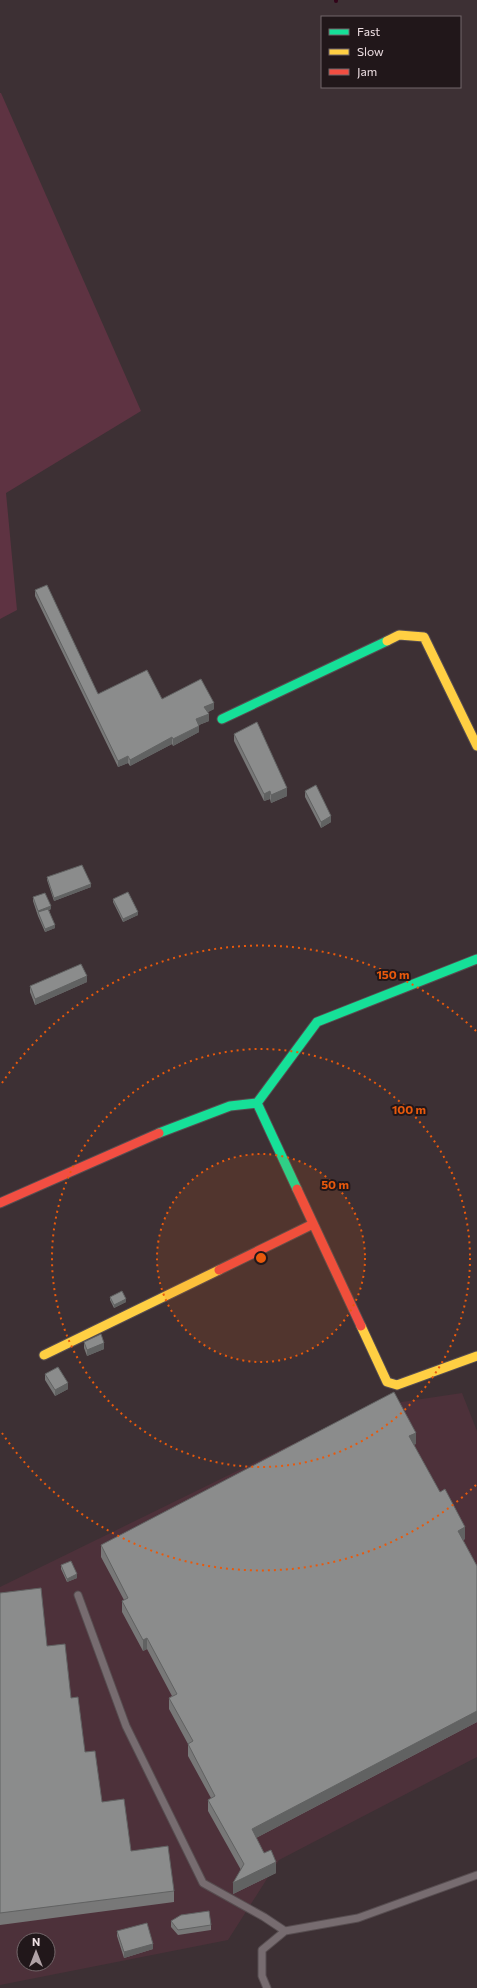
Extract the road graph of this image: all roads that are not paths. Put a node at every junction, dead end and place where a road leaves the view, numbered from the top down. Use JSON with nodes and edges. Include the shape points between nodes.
{"nodes":[{"id":1,"x":222,"y":719,"type":"dead end"},
{"id":2,"x":477,"y":746,"type":"edge"},
{"id":3,"x":477,"y":959,"type":"edge"},
{"id":4,"x":257,"y":1103,"type":"junction"},
{"id":5,"x":0,"y":1203,"type":"edge"},
{"id":6,"x":313,"y":1224,"type":"junction"},
{"id":7,"x":44,"y":1355,"type":"dead end"},
{"id":8,"x":477,"y":1356,"type":"edge"},
{"id":9,"x":78,"y":1595,"type":"dead end"},
{"id":10,"x":477,"y":1874,"type":"edge"},
{"id":11,"x":285,"y":1931,"type":"junction"},
{"id":12,"x":267,"y":1988,"type":"edge"}],
"edges":[{"from":1,"to":2,"type":"street","via":[[399,635],[424,638]]},
{"from":3,"to":4,"type":"street","via":[[317,1022]]},
{"from":4,"to":5,"type":"street","via":[[230,1106],[179,1124]]},
{"from":4,"to":6,"type":"street"},
{"from":6,"to":7,"type":"street"},
{"from":6,"to":8,"type":"street","via":[[387,1382],[397,1385]]},
{"from":9,"to":11,"type":"lane","via":[[126,1726],[203,1883]]},
{"from":10,"to":11,"type":"lane","via":[[358,1918]]},
{"from":11,"to":12,"type":"lane","via":[[262,1950],[262,1976]]}]}
